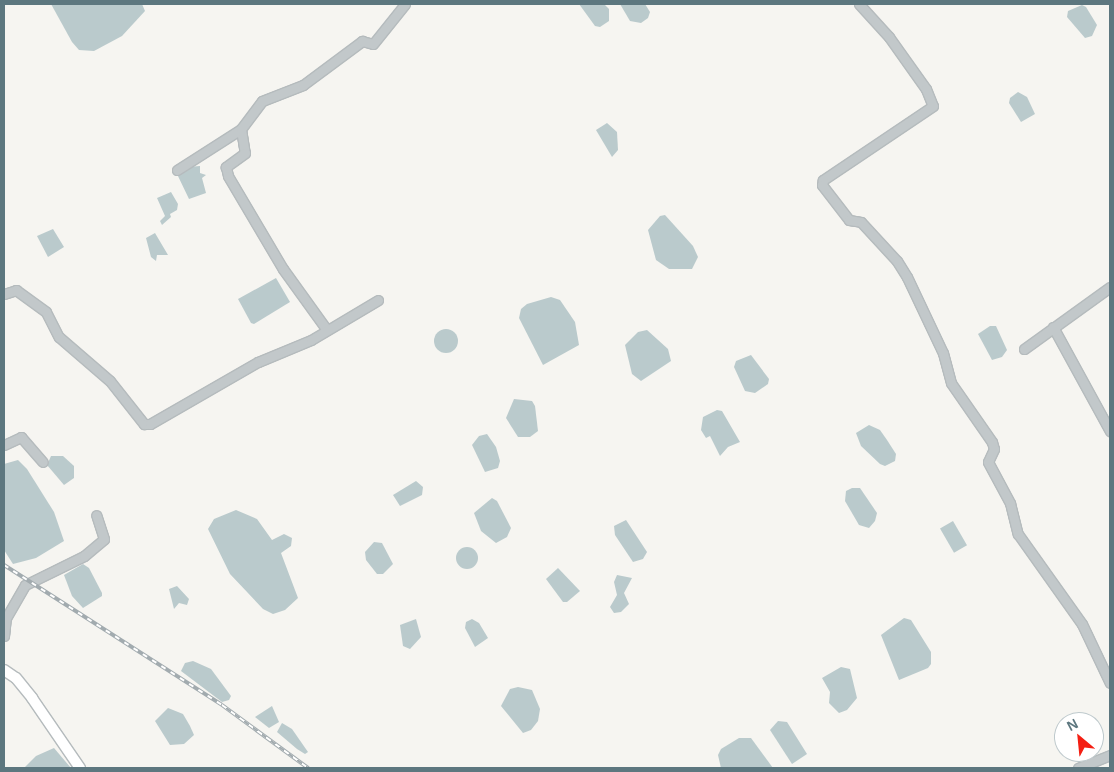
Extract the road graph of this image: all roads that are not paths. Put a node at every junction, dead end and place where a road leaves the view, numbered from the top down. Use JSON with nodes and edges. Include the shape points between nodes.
{"nodes":[{"id":1,"x":405,"y":4,"type":"edge"},
{"id":2,"x":859,"y":4,"type":"edge"},
{"id":3,"x":241,"y":129,"type":"junction"},
{"id":4,"x":177,"y":170,"type":"dead end"},
{"id":5,"x":1110,"y":287,"type":"edge"},
{"id":6,"x":4,"y":294,"type":"edge"},
{"id":7,"x":378,"y":300,"type":"dead end"},
{"id":8,"x":1053,"y":327,"type":"junction"},
{"id":9,"x":327,"y":330,"type":"junction"},
{"id":10,"x":1024,"y":349,"type":"dead end"},
{"id":11,"x":1110,"y":431,"type":"edge"},
{"id":12,"x":4,"y":445,"type":"edge"},
{"id":13,"x":43,"y":462,"type":"dead end"},
{"id":14,"x":96,"y":515,"type":"dead end"},
{"id":15,"x":4,"y":636,"type":"edge"},
{"id":16,"x":4,"y":670,"type":"edge"},
{"id":17,"x":1110,"y":683,"type":"edge"},
{"id":18,"x":1110,"y":755,"type":"edge"},
{"id":19,"x":80,"y":768,"type":"edge"},
{"id":20,"x":1078,"y":768,"type":"edge"}],
"edges":[{"from":1,"to":3,"type":"street","via":[[373,44],[362,42],[303,85],[262,101]]},
{"from":2,"to":17,"type":"street","via":[[889,37],[926,89],[933,106],[823,180],[822,185],[849,220],[861,222],[897,261],[907,277],[943,353],[951,383],[992,442],[994,449],[988,462],[1010,503],[1018,534],[1082,624]]},
{"from":3,"to":4,"type":"street"},
{"from":3,"to":9,"type":"street","via":[[245,153],[226,168],[228,176],[283,270]]},
{"from":5,"to":8,"type":"street"},
{"from":6,"to":9,"type":"street","via":[[16,290],[46,312],[59,337],[110,381],[144,424],[150,424],[258,362]]},
{"from":7,"to":9,"type":"street"},
{"from":8,"to":10,"type":"street"},
{"from":8,"to":11,"type":"street"},
{"from":12,"to":13,"type":"street","via":[[21,437]]},
{"from":14,"to":15,"type":"street","via":[[104,538],[84,556],[24,586],[6,618]]},
{"from":16,"to":19,"type":"main road","via":[[16,678],[32,698]]},
{"from":18,"to":20,"type":"street"}]}
